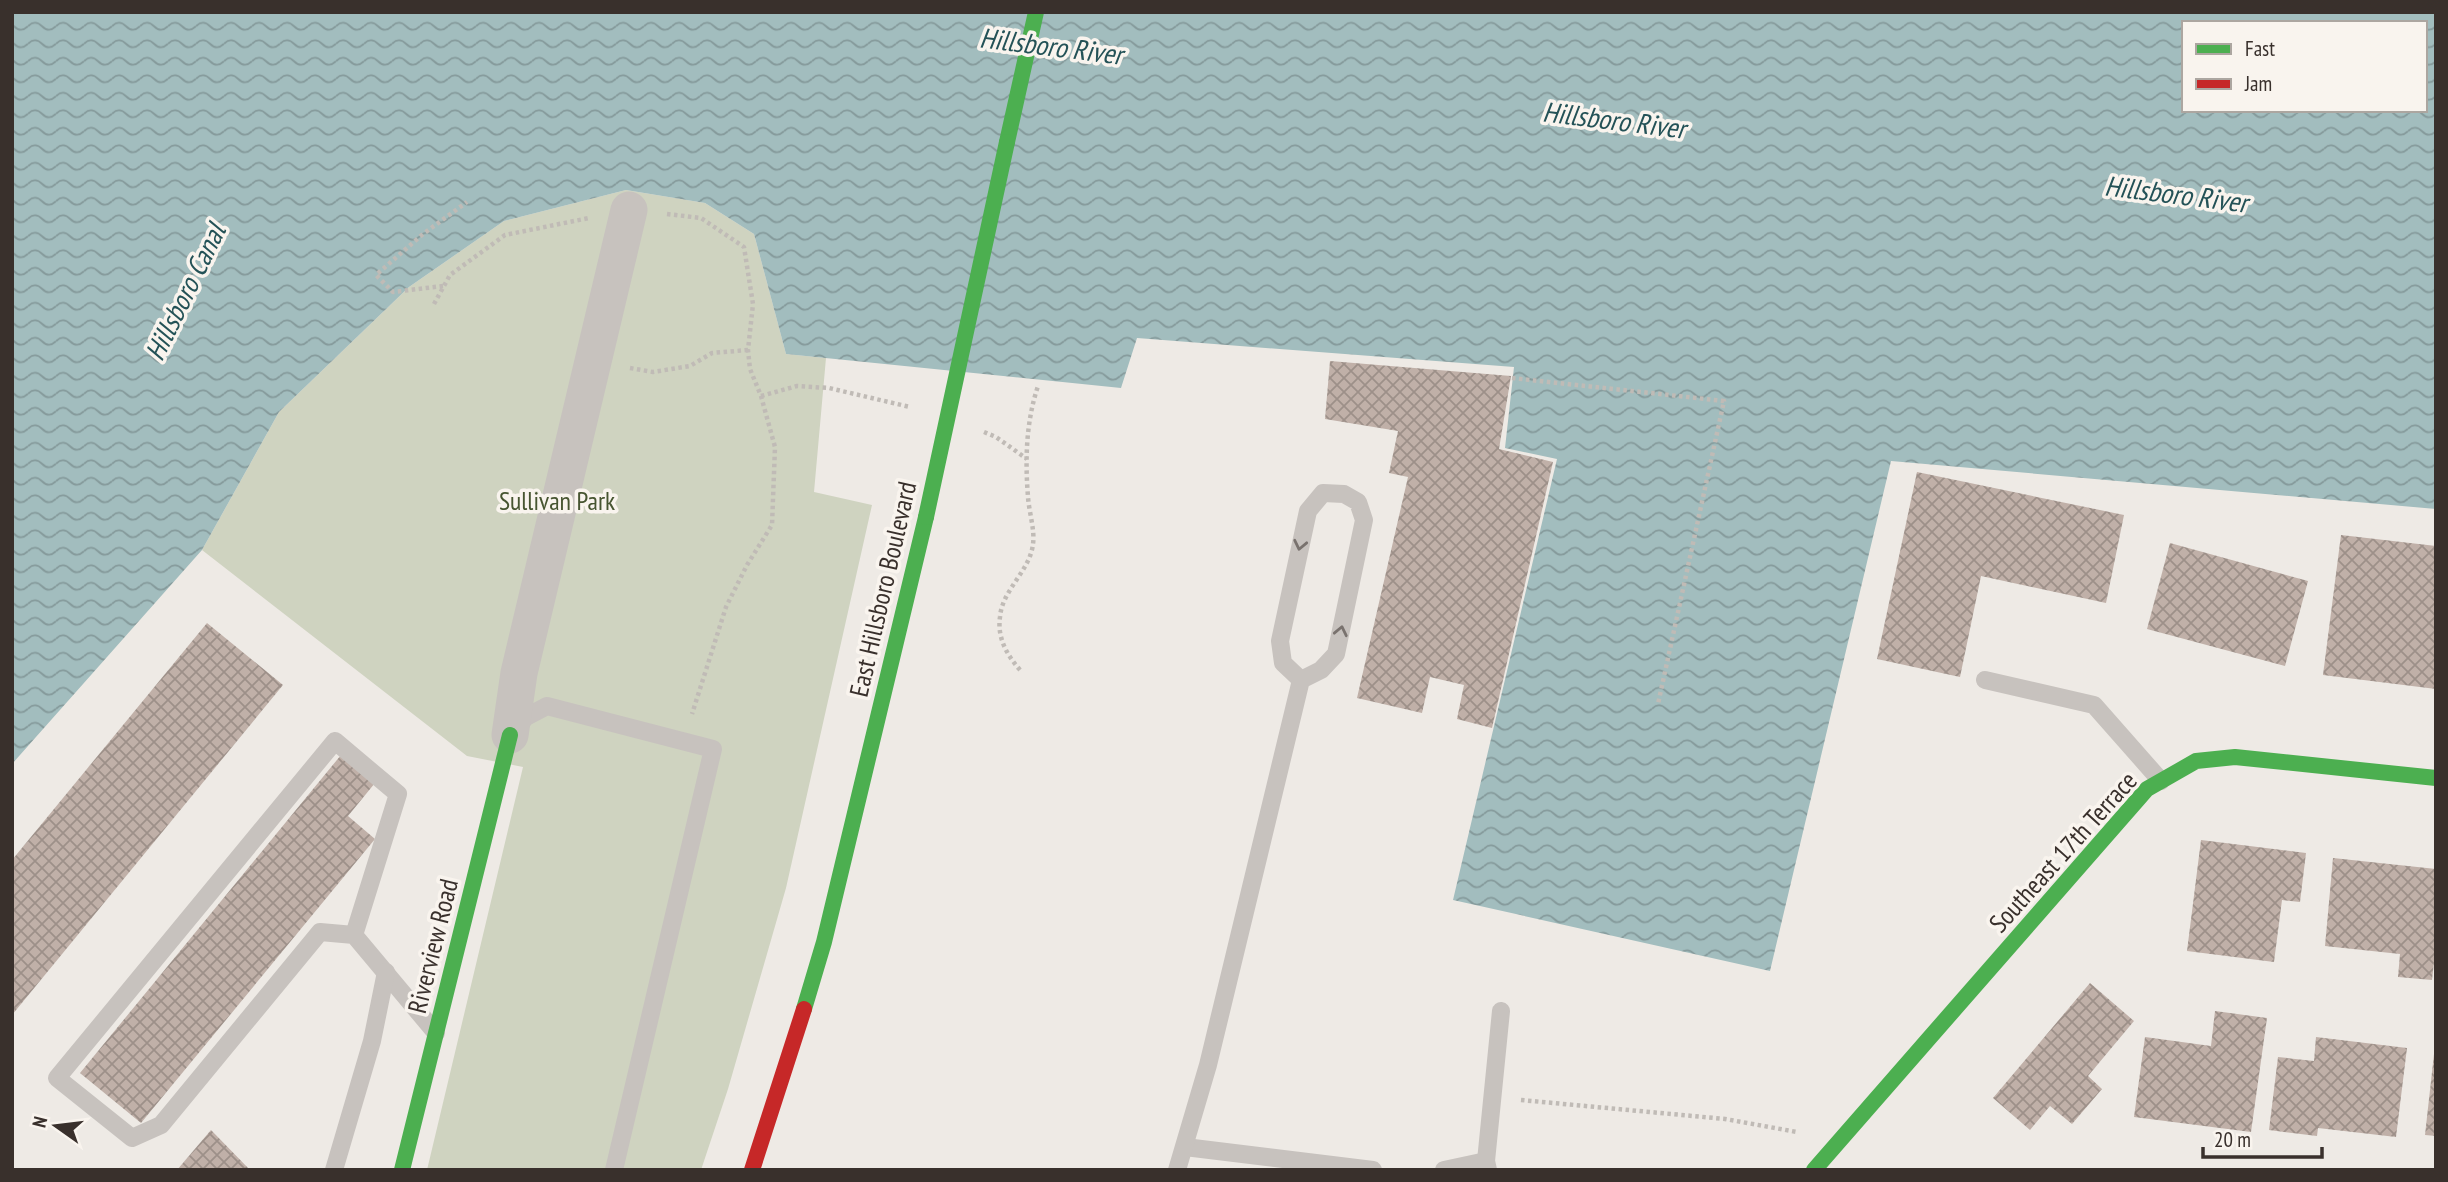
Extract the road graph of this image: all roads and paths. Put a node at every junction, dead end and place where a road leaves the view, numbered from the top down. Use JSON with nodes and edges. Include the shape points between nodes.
{"nodes":[{"id":1,"x":1036,"y":12,"type":"edge"},
{"id":2,"x":467,"y":202,"type":"dead end"},
{"id":3,"x":629,"y":210,"type":"junction"},
{"id":4,"x":443,"y":286,"type":"junction"},
{"id":5,"x":434,"y":304,"type":"dead end"},
{"id":6,"x":748,"y":350,"type":"junction"},
{"id":7,"x":593,"y":361,"type":"junction"},
{"id":8,"x":1512,"y":378,"type":"dead end"},
{"id":9,"x":1038,"y":386,"type":"dead end"},
{"id":10,"x":761,"y":396,"type":"junction"},
{"id":11,"x":918,"y":408,"type":"dead end"},
{"id":12,"x":975,"y":428,"type":"dead end"},
{"id":13,"x":1028,"y":460,"type":"junction"},
{"id":14,"x":1020,"y":670,"type":"dead end"},
{"id":15,"x":1301,"y":680,"type":"junction"},
{"id":16,"x":1985,"y":680,"type":"dead end"},
{"id":17,"x":1658,"y":704,"type":"dead end"},
{"id":18,"x":510,"y":735,"type":"junction"},
{"id":19,"x":683,"y":741,"type":"junction"},
{"id":20,"x":2436,"y":778,"type":"edge"},
{"id":21,"x":2161,"y":781,"type":"junction"},
{"id":22,"x":355,"y":935,"type":"junction"},
{"id":23,"x":386,"y":972,"type":"junction"},
{"id":24,"x":1501,"y":1010,"type":"dead end"},
{"id":25,"x":436,"y":1033,"type":"junction"},
{"id":26,"x":1493,"y":1098,"type":"junction"},
{"id":27,"x":1185,"y":1147,"type":"junction"},
{"id":28,"x":1828,"y":1162,"type":"edge"},
{"id":29,"x":1265,"y":1163,"type":"edge"},
{"id":30,"x":1487,"y":1165,"type":"edge"},
{"id":31,"x":334,"y":1170,"type":"edge"},
{"id":32,"x":402,"y":1170,"type":"edge"},
{"id":33,"x":614,"y":1170,"type":"edge"},
{"id":34,"x":752,"y":1170,"type":"edge"},
{"id":35,"x":1177,"y":1170,"type":"edge"},
{"id":36,"x":1373,"y":1170,"type":"edge"},
{"id":37,"x":1444,"y":1170,"type":"edge"}],
"edges":[{"from":1,"to":34,"type":"street","name":"East Hillsboro Boulevard","bridge":true,"via":[[926,517],[824,942]]},
{"from":2,"to":4,"type":"path","via":[[376,275],[393,292]]},
{"from":3,"to":4,"type":"path","via":[[505,235],[450,275]]},
{"from":3,"to":6,"type":"path","via":[[701,218],[744,247],[753,304]]},
{"from":3,"to":7,"type":"street"},
{"from":4,"to":5,"type":"path"},
{"from":6,"to":7,"type":"path","via":[[712,353],[690,366],[653,372]]},
{"from":6,"to":10,"type":"path"},
{"from":7,"to":18,"type":"street","via":[[519,673]]},
{"from":8,"to":17,"type":"path","via":[[1724,401]]},
{"from":9,"to":13,"type":"path","via":[[1027,433]]},
{"from":10,"to":11,"type":"path","via":[[797,386],[829,388]]},
{"from":10,"to":19,"type":"path","via":[[775,447],[772,525],[726,607]]},
{"from":12,"to":13,"type":"path"},
{"from":13,"to":14,"type":"path","via":[[1034,544],[999,616],[1007,655]]},
{"from":15,"to":15,"type":"lane","one_way":true,"via":[[1321,670],[1336,654],[1364,520],[1358,502],[1344,494],[1323,493],[1308,511],[1280,641],[1283,663]]},
{"from":15,"to":27,"type":"lane"},
{"from":16,"to":21,"type":"lane","via":[[2094,705]]},
{"from":18,"to":19,"type":"lane","via":[[526,717],[547,706]]},
{"from":18,"to":25,"type":"street","name":"Riverview Road"},
{"from":19,"to":33,"type":"lane","via":[[713,749]]},
{"from":20,"to":21,"type":"street","name":"Southeast 17th Terrace","via":[[2235,757],[2196,761]]},
{"from":21,"to":28,"type":"street","name":"Southeast 17th Terrace","via":[[2147,789]]},
{"from":22,"to":22,"type":"lane","via":[[398,794],[335,741],[57,1078],[132,1138],[161,1125],[320,932]]},
{"from":22,"to":23,"type":"lane"},
{"from":23,"to":25,"type":"lane"},
{"from":23,"to":31,"type":"lane","via":[[372,1041]]},
{"from":24,"to":26,"type":"lane"},
{"from":25,"to":32,"type":"street","name":"Riverview Road"},
{"from":26,"to":28,"type":"path","via":[[1725,1119]]},
{"from":26,"to":30,"type":"lane"},
{"from":27,"to":29,"type":"lane"},
{"from":27,"to":35,"type":"lane"},
{"from":29,"to":36,"type":"lane"},
{"from":30,"to":37,"type":"lane"}]}
